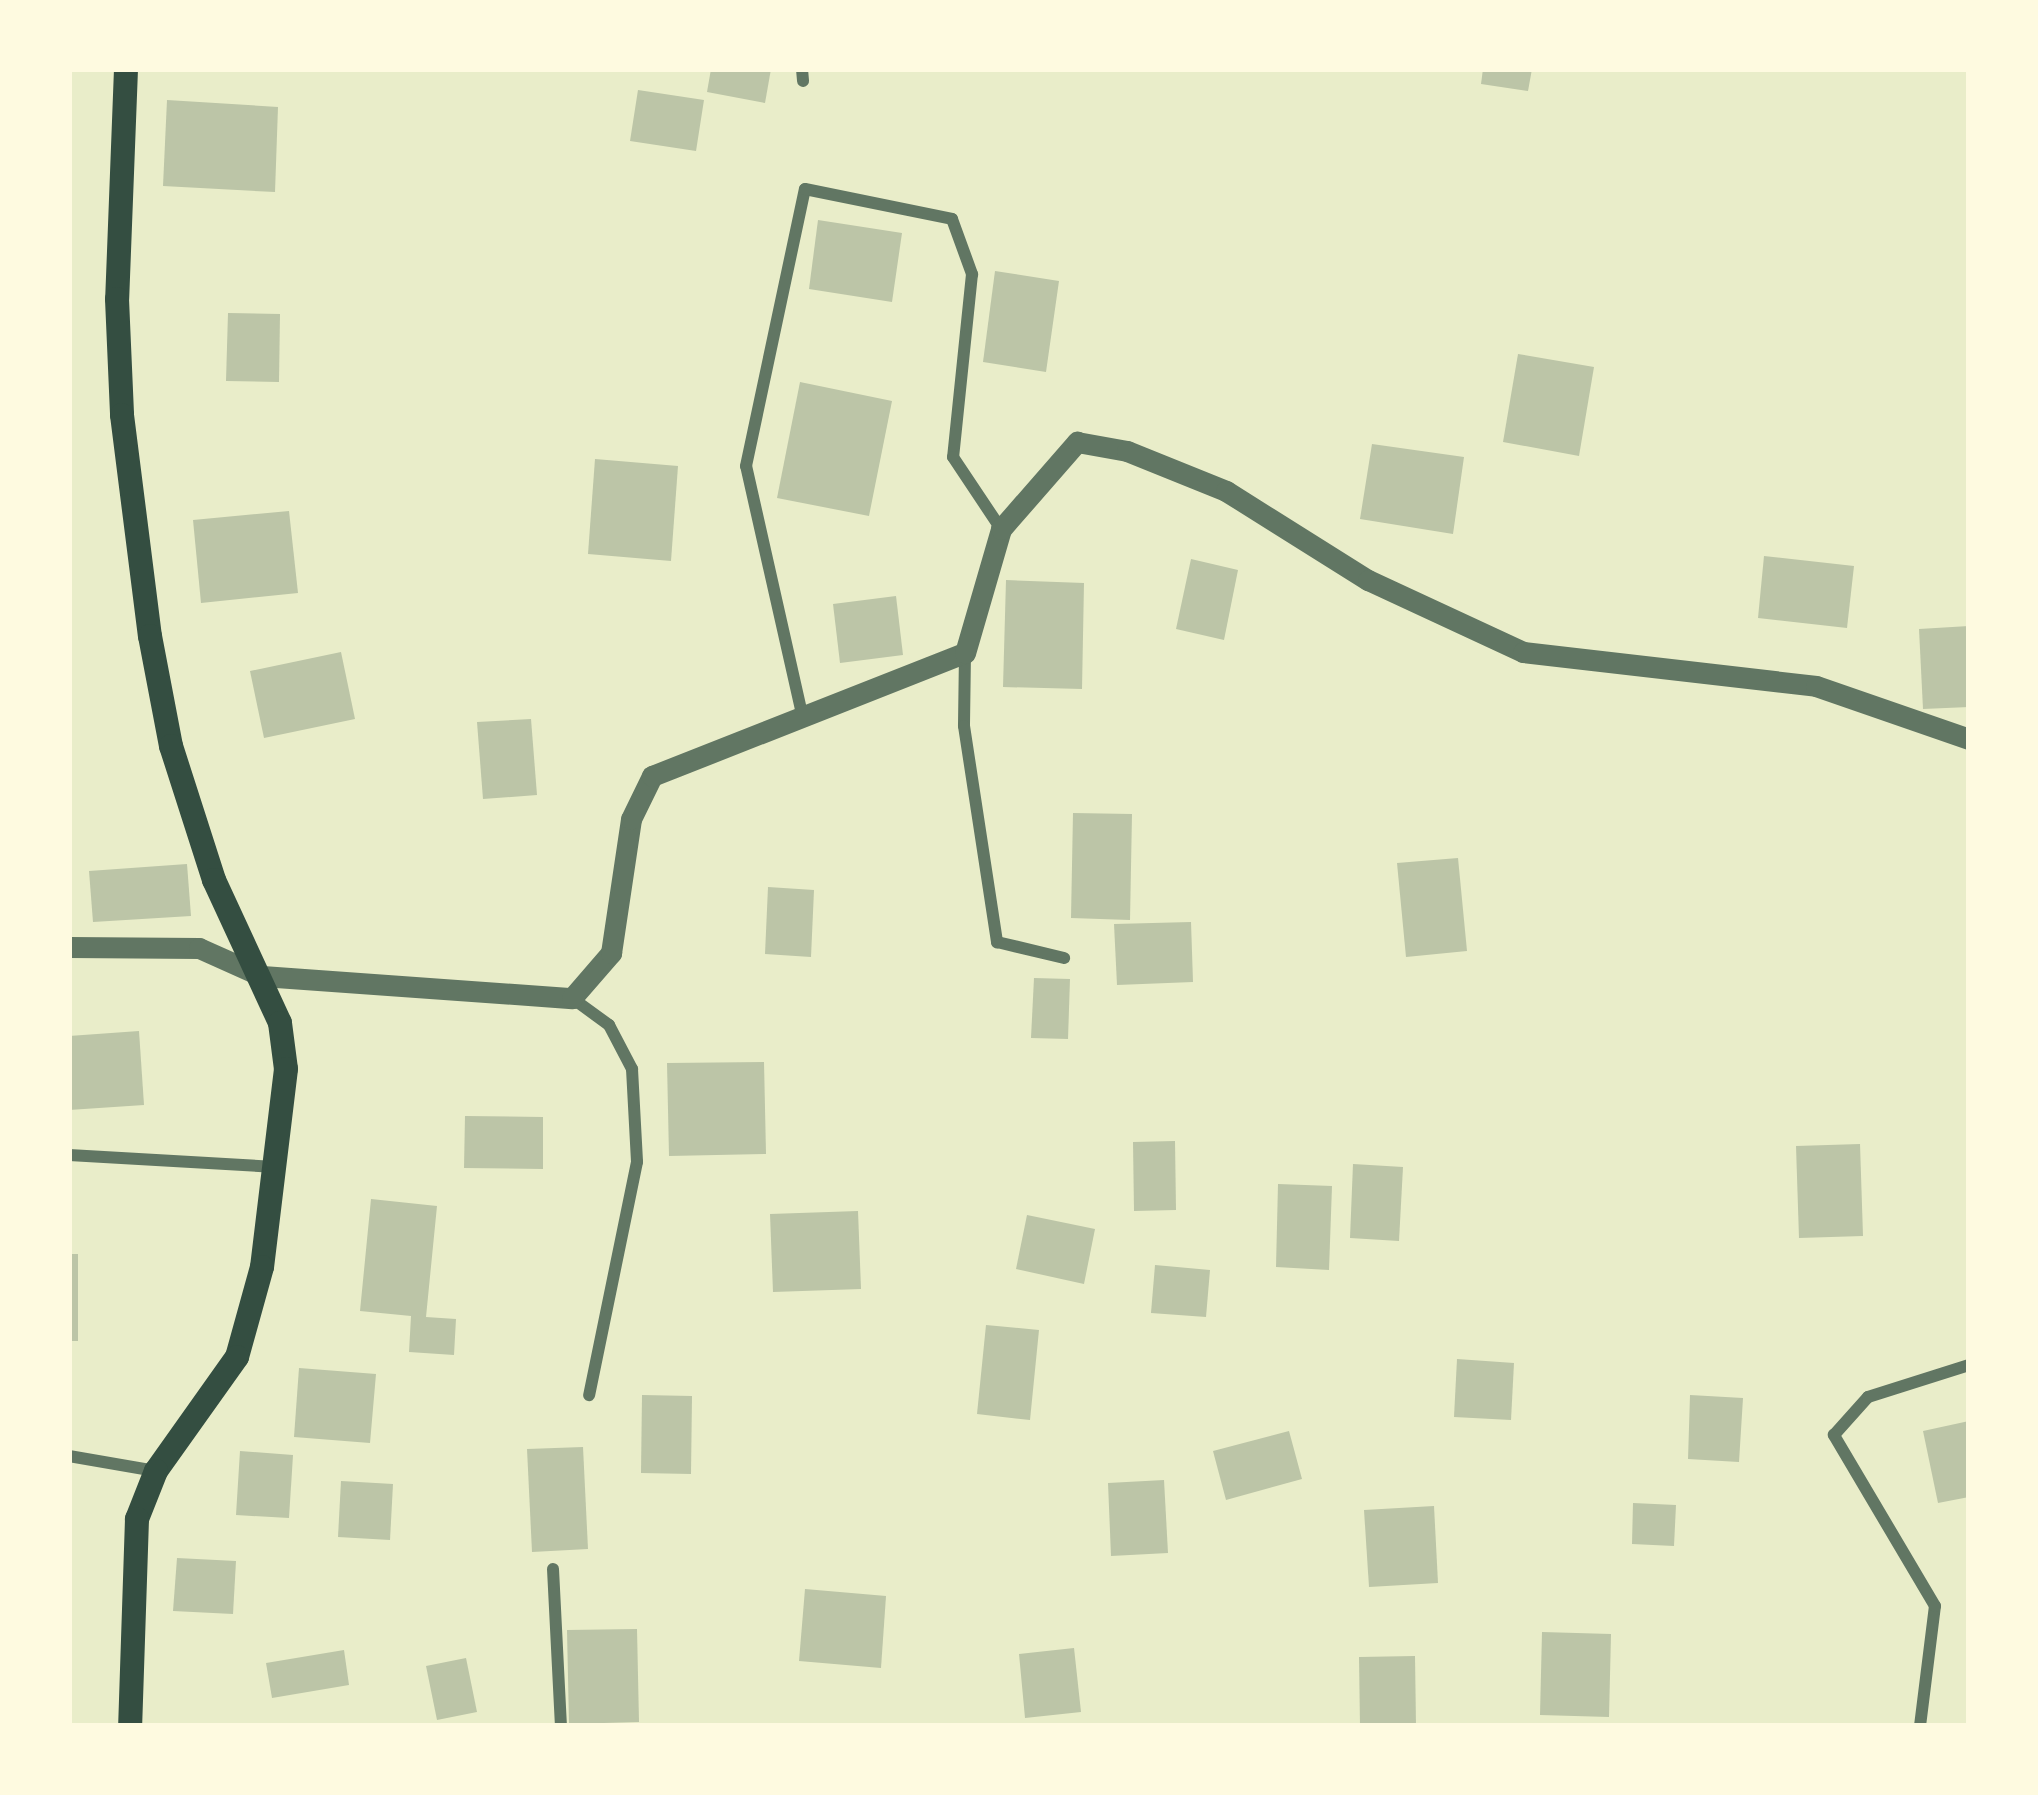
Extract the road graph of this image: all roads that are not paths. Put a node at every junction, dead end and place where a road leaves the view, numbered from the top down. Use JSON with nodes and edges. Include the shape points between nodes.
{"nodes":[{"id":1,"x":126,"y":69,"type":"edge"},
{"id":2,"x":1000,"y":529,"type":"junction"},
{"id":3,"x":965,"y":653,"type":"junction"},
{"id":4,"x":802,"y":714,"type":"junction"},
{"id":5,"x":1969,"y":740,"type":"edge"},
{"id":6,"x":69,"y":946,"type":"edge"},
{"id":7,"x":1064,"y":958,"type":"dead end"},
{"id":8,"x":262,"y":976,"type":"junction"},
{"id":9,"x":572,"y":998,"type":"junction"},
{"id":10,"x":69,"y":1155,"type":"edge"},
{"id":11,"x":277,"y":1167,"type":"junction"},
{"id":12,"x":1969,"y":1365,"type":"edge"},
{"id":13,"x":589,"y":1394,"type":"dead end"},
{"id":14,"x":69,"y":1456,"type":"edge"},
{"id":15,"x":156,"y":1471,"type":"junction"},
{"id":16,"x":553,"y":1569,"type":"dead end"},
{"id":17,"x":130,"y":1726,"type":"edge"},
{"id":18,"x":561,"y":1726,"type":"edge"},
{"id":19,"x":1919,"y":1726,"type":"edge"}],
"edges":[{"from":1,"to":8,"type":"main road","via":[[116,299],[150,637],[171,746],[214,880]]},
{"from":2,"to":3,"type":"street"},
{"from":2,"to":4,"type":"street","via":[[953,457],[972,274],[952,219],[805,189],[746,466]]},
{"from":2,"to":5,"type":"street","via":[[1077,442],[1127,451],[1226,491],[1368,580],[1523,652],[1816,686]]},
{"from":3,"to":4,"type":"street"},
{"from":3,"to":7,"type":"street","via":[[964,726],[997,942]]},
{"from":4,"to":9,"type":"street","via":[[652,776],[631,819],[610,952]]},
{"from":6,"to":8,"type":"street","via":[[199,948]]},
{"from":8,"to":9,"type":"street"},
{"from":8,"to":11,"type":"main road","via":[[286,1069]]},
{"from":9,"to":13,"type":"street","via":[[609,1025],[632,1069],[637,1162]]},
{"from":10,"to":11,"type":"street"},
{"from":11,"to":15,"type":"main road","via":[[237,1357]]},
{"from":12,"to":19,"type":"street","via":[[1868,1397],[1834,1435],[1935,1606]]},
{"from":14,"to":15,"type":"street"},
{"from":15,"to":17,"type":"main road","via":[[136,1519]]},
{"from":16,"to":18,"type":"street"}]}
